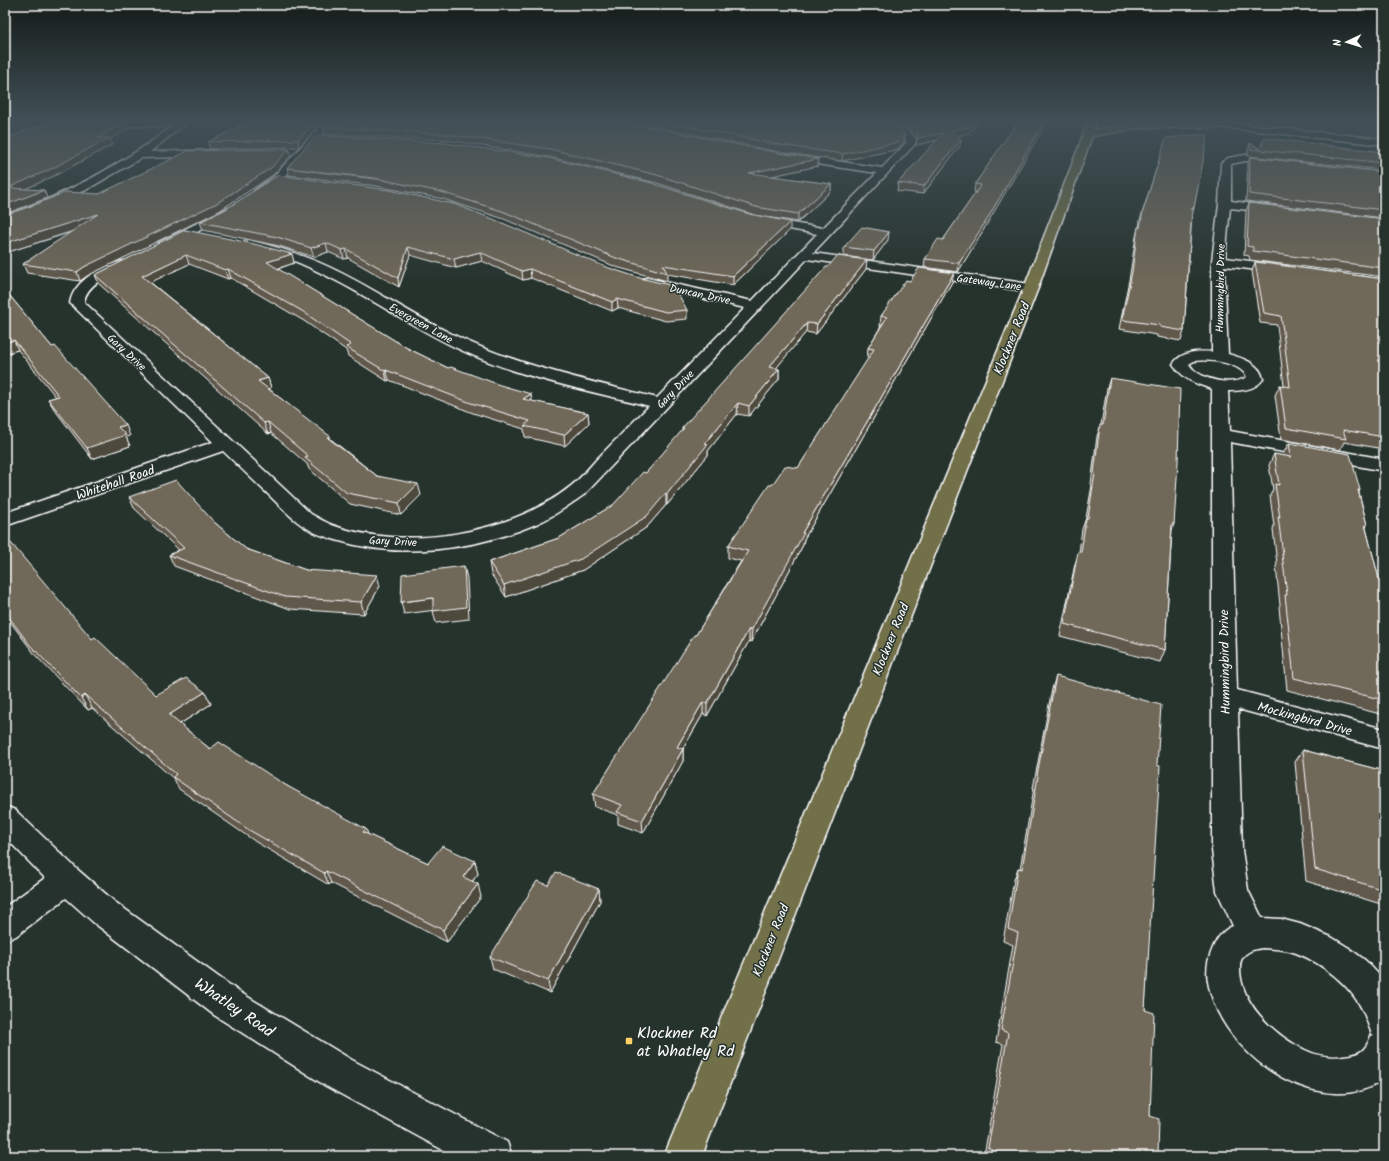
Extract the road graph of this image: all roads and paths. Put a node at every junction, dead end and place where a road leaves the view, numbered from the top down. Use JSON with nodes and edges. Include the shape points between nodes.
{"nodes":[{"id":1,"x":109,"y":174,"type":"edge"},
{"id":2,"x":288,"y":174,"type":"edge"},
{"id":3,"x":882,"y":174,"type":"edge"},
{"id":4,"x":1073,"y":174,"type":"edge"},
{"id":5,"x":1226,"y":174,"type":"edge"},
{"id":6,"x":1225,"y":204,"type":"junction"},
{"id":7,"x":1293,"y":212,"type":"edge"},
{"id":8,"x":753,"y":219,"type":"edge"},
{"id":9,"x":5,"y":220,"type":"edge"},
{"id":10,"x":826,"y":232,"type":"junction"},
{"id":11,"x":186,"y":233,"type":"junction"},
{"id":12,"x":209,"y":237,"type":"edge"},
{"id":13,"x":232,"y":241,"type":"edge"},
{"id":14,"x":804,"y":255,"type":"junction"},
{"id":15,"x":1218,"y":261,"type":"junction"},
{"id":16,"x":1297,"y":271,"type":"edge"},
{"id":17,"x":635,"y":278,"type":"edge"},
{"id":18,"x":1031,"y":288,"type":"junction"},
{"id":19,"x":755,"y":306,"type":"junction"},
{"id":20,"x":1220,"y":357,"type":"junction"},
{"id":21,"x":1220,"y":385,"type":"junction"},
{"id":22,"x":661,"y":404,"type":"junction"},
{"id":23,"x":1221,"y":435,"type":"junction"},
{"id":24,"x":225,"y":444,"type":"junction"},
{"id":25,"x":1384,"y":465,"type":"edge"},
{"id":26,"x":5,"y":520,"type":"edge"},
{"id":27,"x":1225,"y":696,"type":"junction"},
{"id":28,"x":1384,"y":739,"type":"edge"},
{"id":29,"x":5,"y":818,"type":"edge"},
{"id":30,"x":67,"y":880,"type":"junction"},
{"id":31,"x":5,"y":926,"type":"edge"},
{"id":32,"x":1253,"y":934,"type":"junction"},
{"id":33,"x":1384,"y":1022,"type":"edge"},
{"id":34,"x":1384,"y":1049,"type":"edge"},
{"id":35,"x":493,"y":1156,"type":"edge"},
{"id":36,"x":683,"y":1156,"type":"edge"}],
"edges":[{"from":1,"to":9,"type":"street"},
{"from":2,"to":11,"type":"street","name":"Gary Drive","via":[[286,179]]},
{"from":3,"to":10,"type":"street","name":"Gary Drive"},
{"from":4,"to":18,"type":"main road","name":"Klockner Road"},
{"from":5,"to":6,"type":"street","name":"Hummingbird Drive"},
{"from":6,"to":7,"type":"street"},
{"from":6,"to":15,"type":"street","name":"Hummingbird Drive"},
{"from":8,"to":10,"type":"street"},
{"from":10,"to":14,"type":"street","name":"Gary Drive"},
{"from":11,"to":12,"type":"street"},
{"from":11,"to":24,"type":"street","name":"Gary Drive","via":[[82,287],[77,295],[77,303]]},
{"from":13,"to":22,"type":"street","name":"Evergreen Lane","via":[[279,251],[320,266],[445,337],[479,352],[556,377]]},
{"from":14,"to":18,"type":"street","name":"Gateway Lane"},
{"from":14,"to":19,"type":"street","name":"Gary Drive"},
{"from":15,"to":16,"type":"street"},
{"from":15,"to":20,"type":"street","name":"Hummingbird Drive"},
{"from":17,"to":19,"type":"street","name":"Duncan Drive"},
{"from":18,"to":36,"type":"main road","name":"Klockner Road"},
{"from":19,"to":22,"type":"street","name":"Gary Drive"},
{"from":20,"to":21,"type":"street","via":[[1246,367],[1254,374],[1254,379],[1251,383],[1243,385]]},
{"from":20,"to":21,"type":"street","via":[[1198,356],[1183,360],[1181,364],[1182,369],[1197,379]]},
{"from":21,"to":23,"type":"street","name":"Hummingbird Drive"},
{"from":22,"to":24,"type":"street","name":"Gary Drive","via":[[578,490],[555,507],[494,532],[420,543],[356,538],[326,530],[304,518]]},
{"from":23,"to":25,"type":"street"},
{"from":23,"to":27,"type":"street","name":"Hummingbird Drive"},
{"from":24,"to":26,"type":"street","name":"Whitehall Road"},
{"from":27,"to":28,"type":"street","name":"Mockingbird Drive"},
{"from":27,"to":32,"type":"street","name":"Hummingbird Drive","via":[[1227,850],[1233,891]]},
{"from":29,"to":30,"type":"street","name":"Whatley Road"},
{"from":30,"to":31,"type":"street"},
{"from":30,"to":35,"type":"street","name":"Whatley Road","via":[[104,912],[226,1003],[339,1073]]},
{"from":32,"to":33,"type":"street","via":[[1275,933],[1301,939],[1326,951],[1350,969],[1370,991]]},
{"from":32,"to":34,"type":"street","via":[[1236,941],[1225,956],[1223,975],[1228,997],[1242,1021],[1263,1044],[1290,1062],[1318,1073],[1345,1076],[1367,1071],[1382,1057]]}]}
